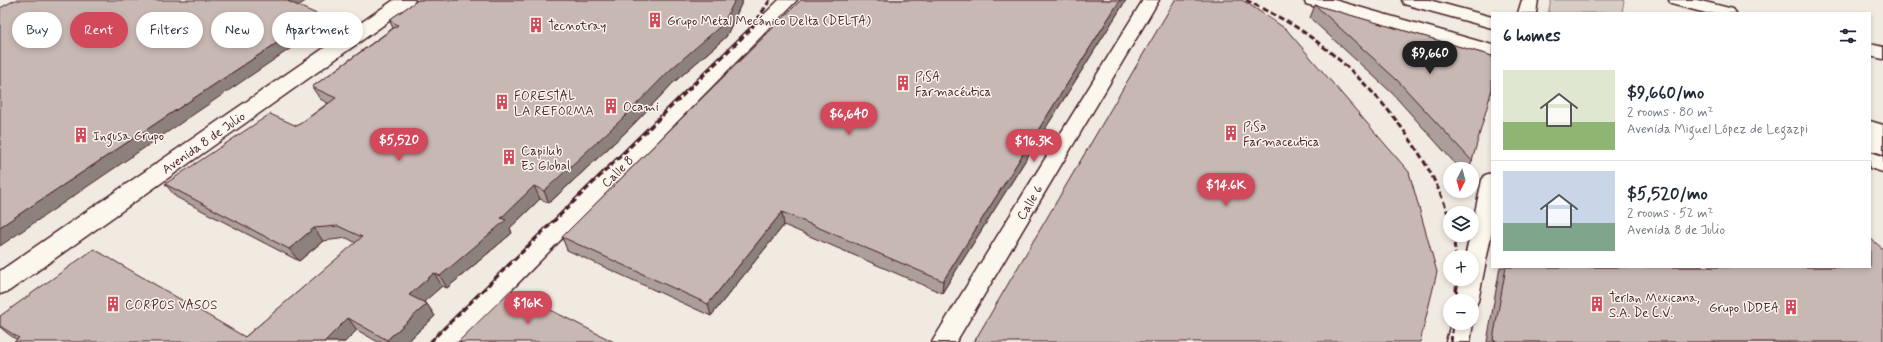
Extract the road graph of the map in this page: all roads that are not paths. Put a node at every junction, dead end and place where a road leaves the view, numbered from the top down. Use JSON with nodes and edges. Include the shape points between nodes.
{"nodes":[{"id":1,"x":406,"y":0,"type":"edge"},
{"id":2,"x":789,"y":0,"type":"edge"},
{"id":3,"x":1151,"y":0,"type":"edge"},
{"id":4,"x":1313,"y":0,"type":"edge"},
{"id":5,"x":1366,"y":0,"type":"edge"},
{"id":6,"x":1410,"y":0,"type":"edge"},
{"id":7,"x":1530,"y":0,"type":"edge"},
{"id":8,"x":1677,"y":0,"type":"edge"},
{"id":9,"x":1527,"y":12,"type":"edge"},
{"id":10,"x":1723,"y":12,"type":"edge"},
{"id":11,"x":1491,"y":23,"type":"edge"},
{"id":12,"x":1491,"y":36,"type":"edge"},
{"id":13,"x":1871,"y":50,"type":"edge"},
{"id":14,"x":1491,"y":52,"type":"edge"},
{"id":15,"x":1883,"y":53,"type":"edge"},
{"id":16,"x":1871,"y":128,"type":"edge"},
{"id":17,"x":1883,"y":132,"type":"edge"},
{"id":18,"x":1871,"y":142,"type":"edge"},
{"id":19,"x":1883,"y":146,"type":"edge"},
{"id":20,"x":1871,"y":160,"type":"edge"},
{"id":21,"x":1883,"y":164,"type":"edge"},
{"id":22,"x":1491,"y":185,"type":"edge"},
{"id":23,"x":1478,"y":250,"type":"edge"},
{"id":24,"x":0,"y":284,"type":"edge"},
{"id":25,"x":1461,"y":330,"type":"edge"},
{"id":26,"x":446,"y":342,"type":"edge"},
{"id":27,"x":944,"y":342,"type":"edge"},
{"id":28,"x":1458,"y":342,"type":"edge"}],
"edges":[{"from":1,"to":24,"type":"main road","name":"Avenida 8 de Julio"},
{"from":2,"to":26,"type":"street","name":"Calle 8"},
{"from":3,"to":27,"type":"street","name":"Calle 6"},
{"from":4,"to":14,"type":"main road"},
{"from":5,"to":12,"type":"main road"},
{"from":6,"to":11,"type":"street"},
{"from":7,"to":9,"type":"street"},
{"from":8,"to":10,"type":"street"},
{"from":13,"to":15,"type":"street"},
{"from":16,"to":17,"type":"street"},
{"from":18,"to":19,"type":"main road"},
{"from":20,"to":21,"type":"main road"},
{"from":22,"to":23,"type":"street"},
{"from":25,"to":28,"type":"street"}]}
